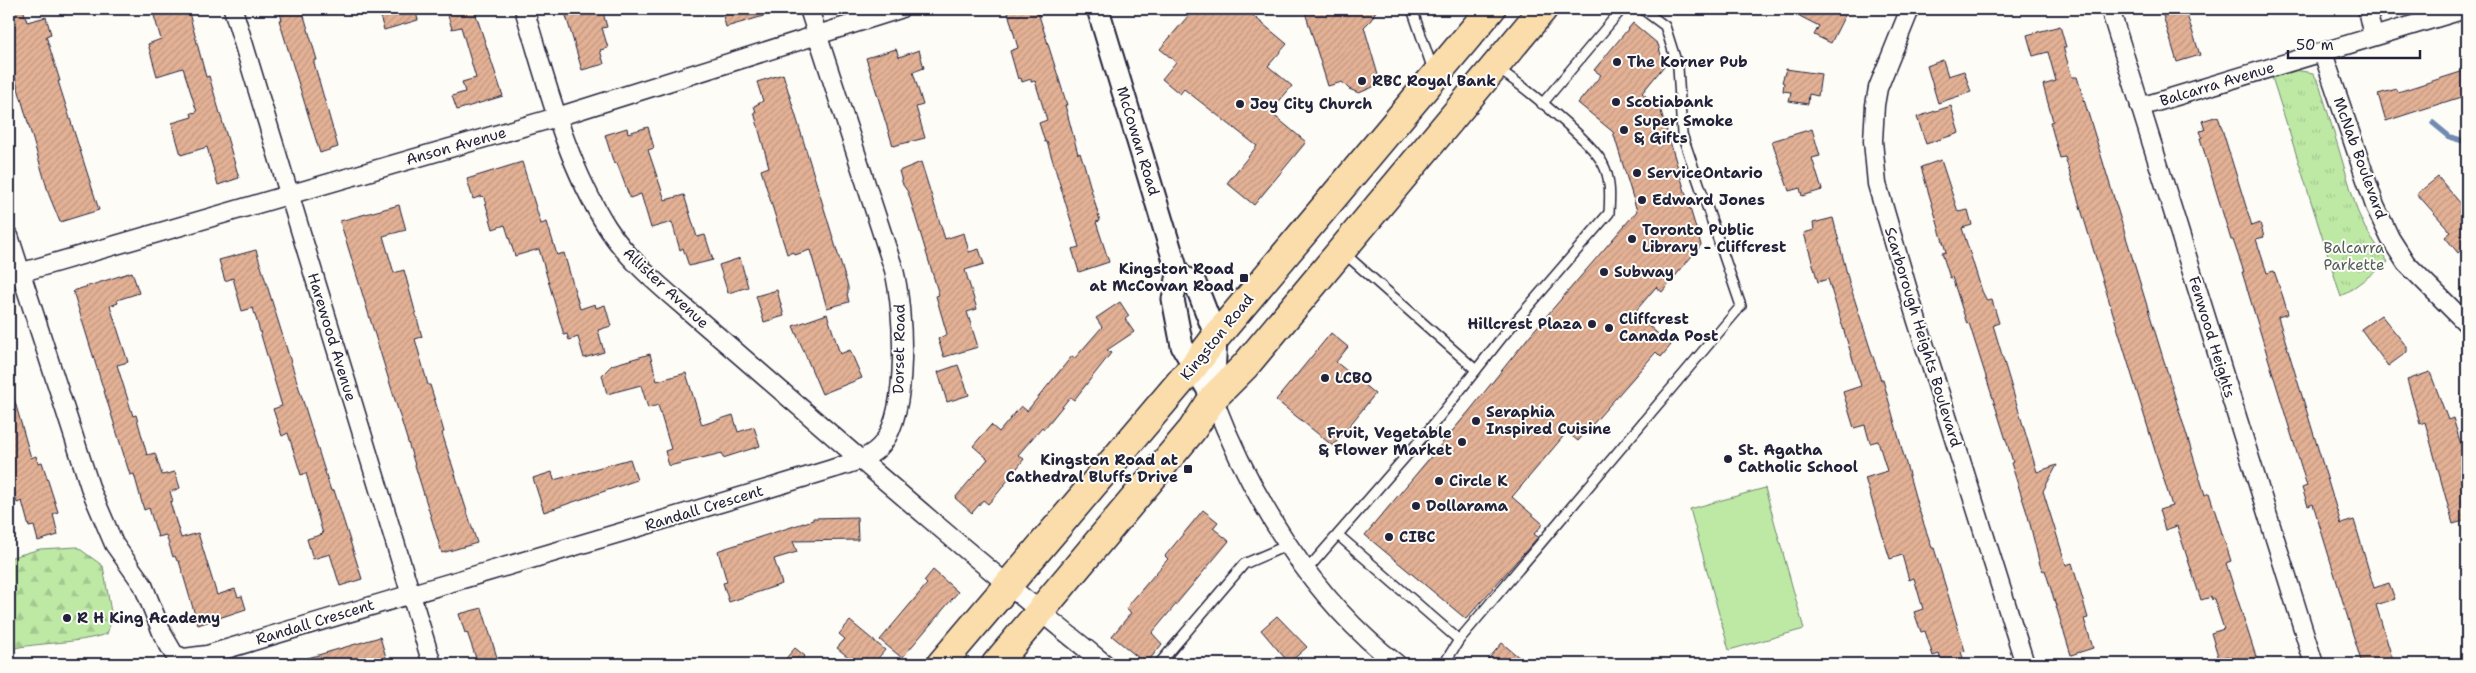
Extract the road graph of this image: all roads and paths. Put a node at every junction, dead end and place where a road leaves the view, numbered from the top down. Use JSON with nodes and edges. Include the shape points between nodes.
{"nodes":[{"id":1,"x":233,"y":9,"type":"edge"},
{"id":2,"x":524,"y":9,"type":"edge"},
{"id":3,"x":809,"y":9,"type":"edge"},
{"id":4,"x":900,"y":9,"type":"edge"},
{"id":5,"x":1098,"y":9,"type":"edge"},
{"id":6,"x":1412,"y":9,"type":"edge"},
{"id":7,"x":1543,"y":9,"type":"edge"},
{"id":8,"x":1622,"y":9,"type":"edge"},
{"id":9,"x":1642,"y":9,"type":"edge"},
{"id":10,"x":1910,"y":9,"type":"edge"},
{"id":11,"x":2110,"y":9,"type":"edge"},
{"id":12,"x":2369,"y":9,"type":"edge"},
{"id":13,"x":2466,"y":9,"type":"edge"},
{"id":14,"x":1481,"y":17,"type":"edge"},
{"id":15,"x":817,"y":35,"type":"junction"},
{"id":16,"x":2373,"y":36,"type":"junction"},
{"id":17,"x":2323,"y":53,"type":"junction"},
{"id":18,"x":1495,"y":66,"type":"junction"},
{"id":19,"x":1436,"y":76,"type":"junction"},
{"id":20,"x":1542,"y":104,"type":"junction"},
{"id":21,"x":2140,"y":108,"type":"junction"},
{"id":22,"x":557,"y":117,"type":"junction"},
{"id":23,"x":289,"y":195,"type":"junction"},
{"id":24,"x":9,"y":236,"type":"edge"},
{"id":25,"x":1342,"y":251,"type":"junction"},
{"id":26,"x":1178,"y":274,"type":"junction"},
{"id":27,"x":14,"y":275,"type":"edge"},
{"id":28,"x":2467,"y":324,"type":"edge"},
{"id":29,"x":1216,"y":337,"type":"junction"},
{"id":30,"x":1194,"y":367,"type":"junction"},
{"id":31,"x":1476,"y":370,"type":"junction"},
{"id":32,"x":1213,"y":398,"type":"junction"},
{"id":33,"x":860,"y":460,"type":"junction"},
{"id":34,"x":1338,"y":535,"type":"junction"},
{"id":35,"x":1288,"y":545,"type":"junction"},
{"id":36,"x":1306,"y":572,"type":"junction"},
{"id":37,"x":1007,"y":586,"type":"junction"},
{"id":38,"x":411,"y":593,"type":"junction"},
{"id":39,"x":1040,"y":611,"type":"junction"},
{"id":40,"x":1459,"y":640,"type":"junction"},
{"id":41,"x":432,"y":664,"type":"edge"},
{"id":42,"x":941,"y":664,"type":"edge"},
{"id":43,"x":996,"y":664,"type":"edge"},
{"id":44,"x":1105,"y":664,"type":"edge"},
{"id":45,"x":1159,"y":664,"type":"edge"},
{"id":46,"x":1397,"y":664,"type":"edge"},
{"id":47,"x":1444,"y":664,"type":"edge"},
{"id":48,"x":2025,"y":664,"type":"edge"},
{"id":49,"x":2314,"y":664,"type":"edge"}],
"edges":[{"from":1,"to":23,"type":"street","name":"Harewood Avenue"},
{"from":2,"to":22,"type":"street","name":"Allister Avenue"},
{"from":3,"to":15,"type":"street","name":"Dorset Road"},
{"from":4,"to":15,"type":"street","name":"Anson Avenue"},
{"from":5,"to":26,"type":"street","name":"McCowan Road"},
{"from":6,"to":19,"type":"lane"},
{"from":7,"to":18,"type":"main road"},
{"from":8,"to":20,"type":"lane"},
{"from":9,"to":40,"type":"lane","via":[[1665,26],[1678,67],[1682,134],[1741,306]]},
{"from":10,"to":48,"type":"street","name":"Scarborough Heights Boulevard","via":[[1878,88],[1873,142],[1877,184]]},
{"from":11,"to":21,"type":"street","name":"Fenwood Heights"},
{"from":12,"to":16,"type":"street"},
{"from":13,"to":16,"type":"street","name":"Balcarra Avenue"},
{"from":14,"to":19,"type":"main road","name":"Kingston Road"},
{"from":15,"to":22,"type":"street","name":"Anson Avenue"},
{"from":15,"to":33,"type":"street","name":"Dorset Road","via":[[899,292],[900,381],[897,409],[883,443]]},
{"from":16,"to":17,"type":"street","name":"Balcarra Avenue"},
{"from":17,"to":21,"type":"street","name":"Balcarra Avenue"},
{"from":17,"to":28,"type":"street","name":"McNab Boulevard","via":[[2375,206],[2390,238],[2406,263]]},
{"from":18,"to":20,"type":"lane"},
{"from":18,"to":25,"type":"main road"},
{"from":19,"to":29,"type":"main road","name":"Kingston Road"},
{"from":20,"to":31,"type":"lane","via":[[1585,142],[1603,164],[1611,191],[1609,213]]},
{"from":21,"to":49,"type":"street","name":"Fenwood Heights"},
{"from":22,"to":23,"type":"street","name":"Anson Avenue"},
{"from":22,"to":33,"type":"street","name":"Allister Avenue","via":[[582,187],[621,246],[655,281]]},
{"from":23,"to":27,"type":"street","name":"Anson Avenue"},
{"from":23,"to":38,"type":"street","name":"Harewood Avenue"},
{"from":24,"to":27,"type":"street","name":"Randall Crescent"},
{"from":25,"to":31,"type":"lane"},
{"from":25,"to":32,"type":"main road"},
{"from":26,"to":29,"type":"street","via":[[1195,283]]},
{"from":26,"to":30,"type":"street","name":"McCowan Road","via":[[1173,299],[1182,346]]},
{"from":27,"to":38,"type":"street","name":"Randall Crescent","via":[[102,517],[114,544],[143,585],[174,654],[184,658],[207,655]]},
{"from":29,"to":30,"type":"main road","name":"Kingston Road"},
{"from":29,"to":32,"type":"street"},
{"from":30,"to":32,"type":"street","name":"McCowan Road"},
{"from":30,"to":37,"type":"main road","name":"Kingston Road"},
{"from":31,"to":34,"type":"lane"},
{"from":32,"to":35,"type":"street","via":[[1224,427]]},
{"from":32,"to":39,"type":"main road","via":[[1192,430]]},
{"from":33,"to":37,"type":"street"},
{"from":33,"to":38,"type":"street","name":"Randall Crescent","via":[[615,536]]},
{"from":34,"to":36,"type":"lane"},
{"from":34,"to":40,"type":"lane"},
{"from":35,"to":36,"type":"street"},
{"from":35,"to":45,"type":"lane","via":[[1244,564]]},
{"from":36,"to":46,"type":"street","via":[[1351,624]]},
{"from":37,"to":39,"type":"street"},
{"from":37,"to":42,"type":"main road","name":"Kingston Road"},
{"from":38,"to":41,"type":"street","name":"Harewood Avenue"},
{"from":39,"to":43,"type":"main road"},
{"from":39,"to":44,"type":"street"},
{"from":40,"to":47,"type":"lane"}]}
